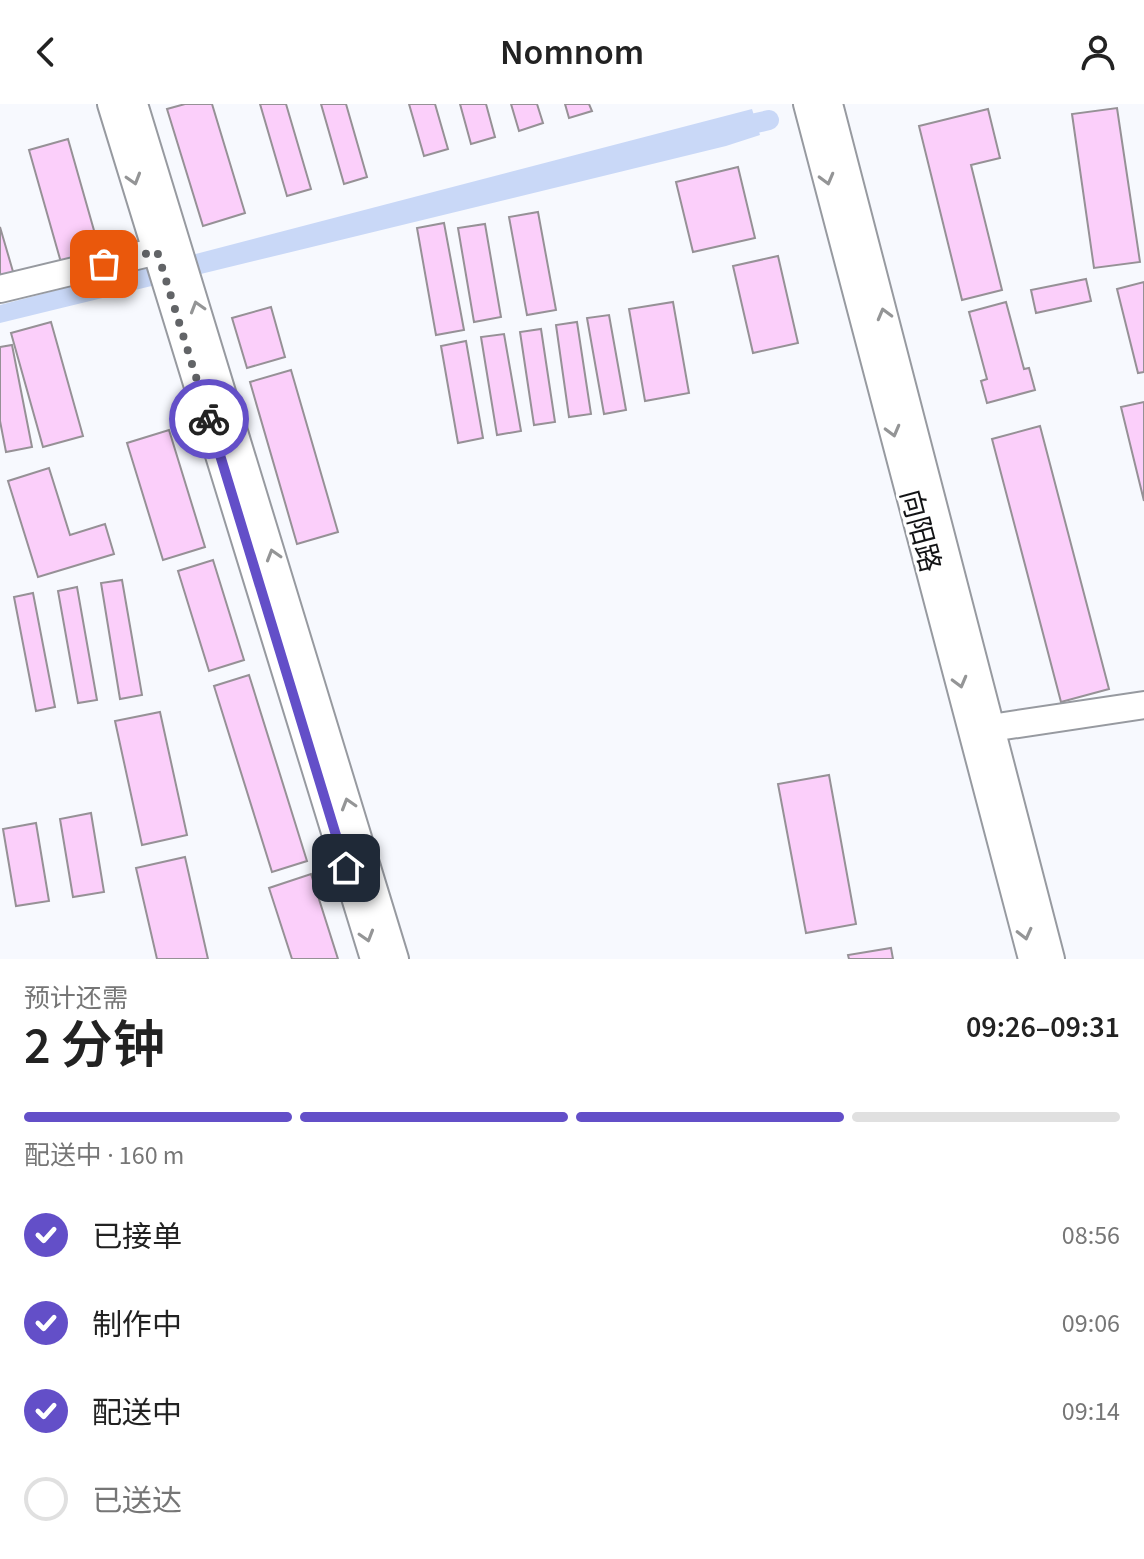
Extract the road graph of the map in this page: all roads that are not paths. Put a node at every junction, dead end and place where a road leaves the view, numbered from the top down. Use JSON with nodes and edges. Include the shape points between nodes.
{"nodes":[{"id":1,"x":111,"y":104,"type":"edge"},
{"id":2,"x":134,"y":104,"type":"edge"},
{"id":3,"x":807,"y":104,"type":"edge"},
{"id":4,"x":829,"y":104,"type":"edge"},
{"id":5,"x":157,"y":251,"type":"junction"},
{"id":6,"x":0,"y":289,"type":"edge"},
{"id":7,"x":1144,"y":705,"type":"edge"},
{"id":8,"x":991,"y":728,"type":"junction"},
{"id":9,"x":374,"y":959,"type":"edge"},
{"id":10,"x":395,"y":959,"type":"edge"},
{"id":11,"x":1032,"y":959,"type":"edge"},
{"id":12,"x":1051,"y":959,"type":"edge"}],
"edges":[{"from":1,"to":5,"type":"street","one_way":true},
{"from":10,"to":2,"type":"street","one_way":true},
{"from":3,"to":11,"type":"street","name":"向阳路","one_way":true},
{"from":8,"to":4,"type":"street","name":"向阳路","one_way":true},
{"from":5,"to":6,"type":"street"},
{"from":5,"to":9,"type":"street","one_way":true},
{"from":7,"to":8,"type":"street"},
{"from":8,"to":12,"type":"street","name":"向阳路"}]}
